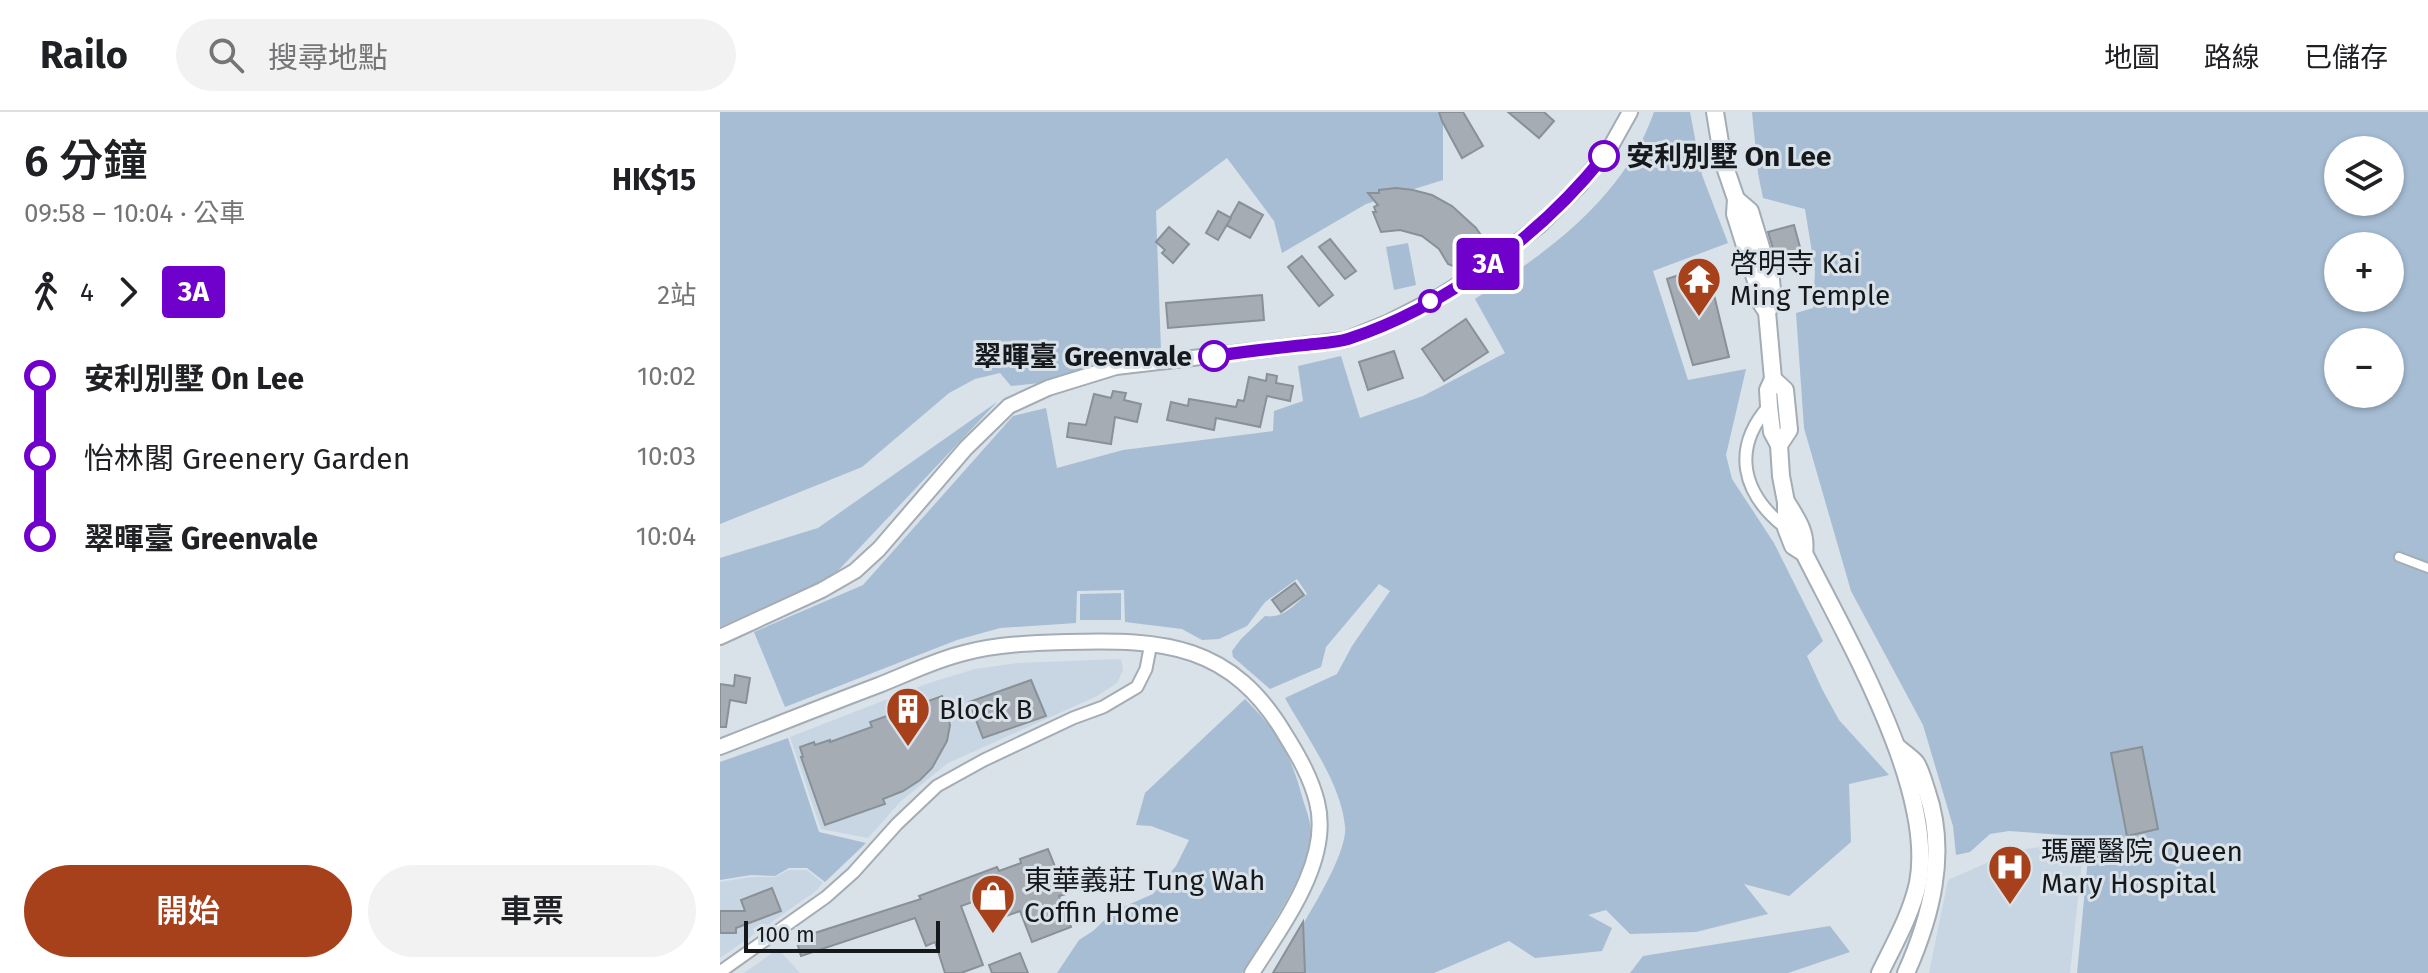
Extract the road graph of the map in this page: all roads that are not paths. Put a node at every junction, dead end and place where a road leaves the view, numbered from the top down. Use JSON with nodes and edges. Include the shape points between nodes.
{"nodes":[{"id":1,"x":1715,"y":112,"type":"edge"},
{"id":2,"x":1629,"y":113,"type":"edge"},
{"id":3,"x":1773,"y":379,"type":"junction"},
{"id":4,"x":1769,"y":406,"type":"junction"},
{"id":5,"x":1779,"y":445,"type":"junction"},
{"id":6,"x":1786,"y":502,"type":"junction"},
{"id":7,"x":1786,"y":528,"type":"junction"},
{"id":8,"x":1804,"y":553,"type":"junction"},
{"id":9,"x":2399,"y":557,"type":"dead end"},
{"id":10,"x":2428,"y":568,"type":"edge"},
{"id":11,"x":720,"y":637,"type":"edge"},
{"id":12,"x":1151,"y":643,"type":"junction"},
{"id":13,"x":720,"y":747,"type":"edge"},
{"id":14,"x":1926,"y":884,"type":"junction"},
{"id":15,"x":720,"y":972,"type":"edge"},
{"id":16,"x":1252,"y":973,"type":"edge"},
{"id":17,"x":1880,"y":973,"type":"edge"},
{"id":18,"x":1906,"y":973,"type":"edge"}],
"edges":[{"from":1,"to":3,"type":"main road","via":[[1723,161],[1736,199],[1750,211],[1771,280],[1773,300],[1767,312]]},
{"from":2,"to":11,"type":"street","via":[[1611,146],[1540,225],[1440,296],[1345,340],[1116,367],[1009,406],[855,571]]},
{"from":3,"to":4,"type":"main road"},
{"from":3,"to":5,"type":"main road","via":[[1785,390],[1789,430]]},
{"from":4,"to":5,"type":"main road"},
{"from":4,"to":7,"type":"street","via":[[1756,421],[1745,450],[1747,480],[1768,514]]},
{"from":5,"to":6,"type":"main road"},
{"from":6,"to":7,"type":"main road"},
{"from":6,"to":8,"type":"main road","via":[[1801,524]]},
{"from":7,"to":8,"type":"main road","via":[[1793,546]]},
{"from":8,"to":14,"type":"main road","via":[[1897,747],[1915,762],[1929,797],[1937,839]]},
{"from":9,"to":10,"type":"street"},
{"from":12,"to":13,"type":"street","via":[[1047,643],[966,652]]},
{"from":12,"to":15,"type":"street","via":[[1142,680],[1127,694],[937,786],[826,897]]},
{"from":12,"to":16,"type":"street","via":[[1204,657],[1247,685],[1282,728],[1318,804],[1320,835],[1312,868]]},
{"from":14,"to":17,"type":"main road"},
{"from":14,"to":18,"type":"main road","via":[[1929,909]]}]}
